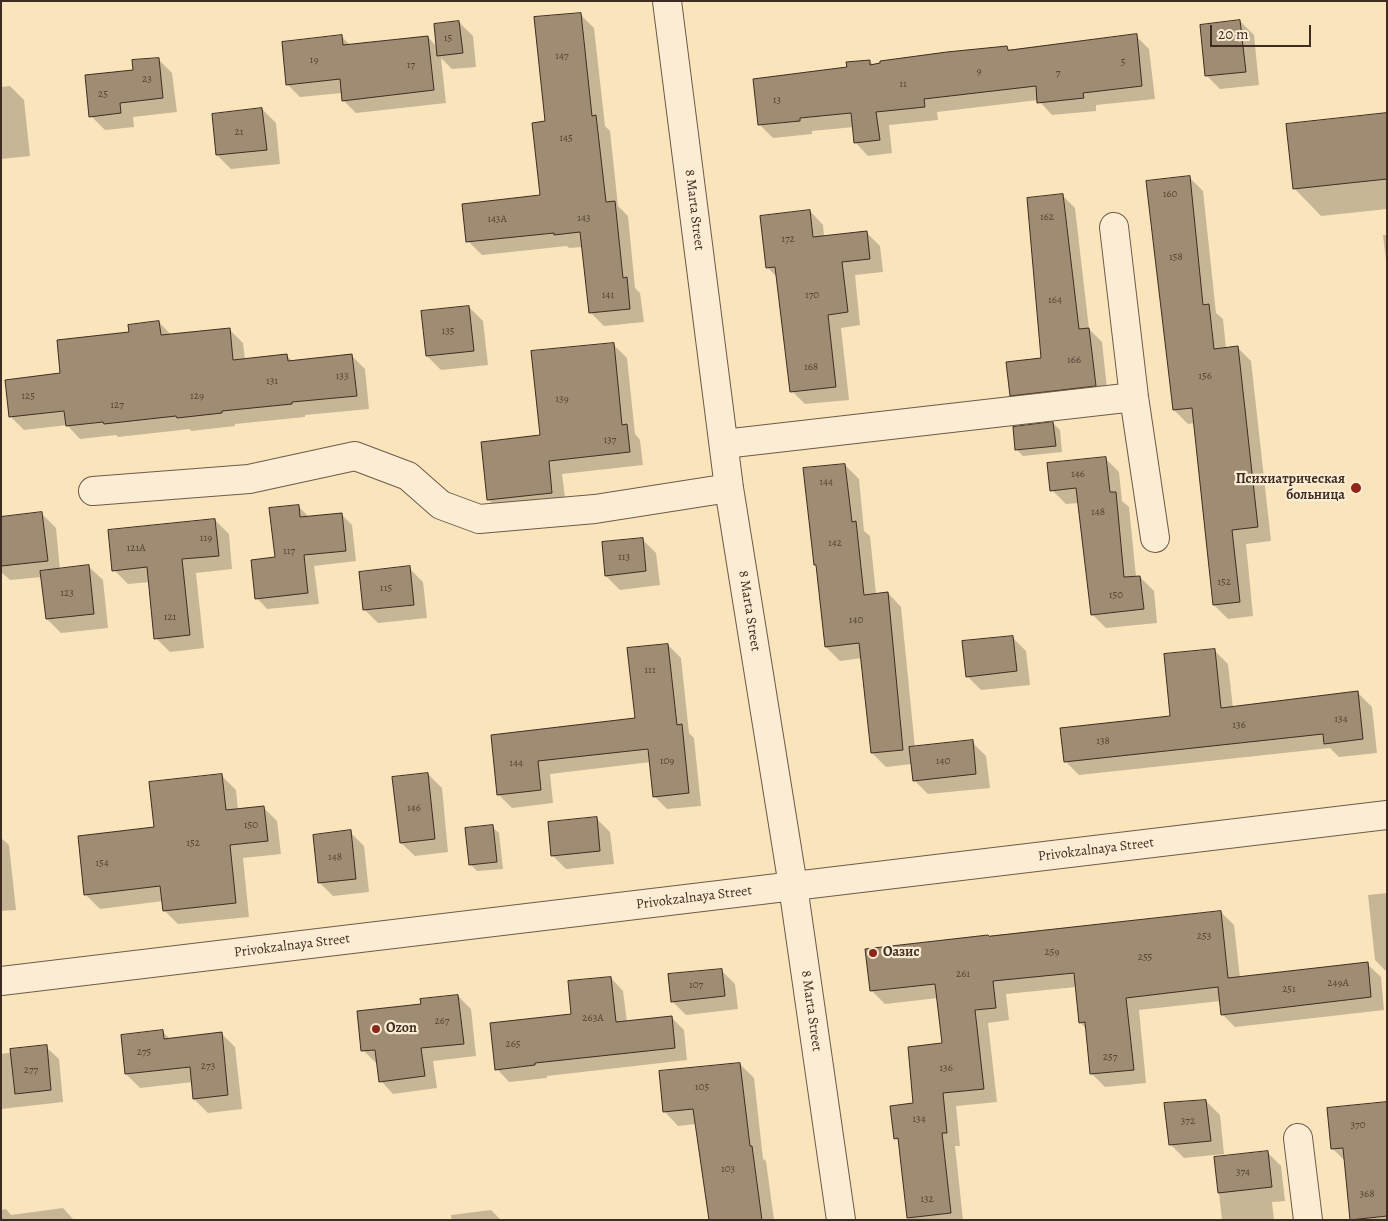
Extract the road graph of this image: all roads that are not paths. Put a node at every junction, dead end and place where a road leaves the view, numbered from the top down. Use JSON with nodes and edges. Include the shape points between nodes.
{"nodes":[{"id":1,"x":667,"y":1,"type":"edge"},
{"id":2,"x":1114,"y":227,"type":"dead end"},
{"id":3,"x":1134,"y":397,"type":"junction"},
{"id":4,"x":724,"y":444,"type":"junction"},
{"id":5,"x":729,"y":488,"type":"junction"},
{"id":6,"x":93,"y":492,"type":"dead end"},
{"id":7,"x":1155,"y":538,"type":"dead end"},
{"id":8,"x":1387,"y":815,"type":"edge"},
{"id":9,"x":793,"y":886,"type":"junction"},
{"id":10,"x":1,"y":981,"type":"edge"},
{"id":11,"x":1298,"y":1138,"type":"dead end"},
{"id":12,"x":841,"y":1220,"type":"edge"},
{"id":13,"x":1308,"y":1220,"type":"edge"}],
"edges":[{"from":1,"to":4,"type":"street","name":"8 Marta Street"},
{"from":2,"to":3,"type":"street"},
{"from":3,"to":4,"type":"street"},
{"from":3,"to":7,"type":"street"},
{"from":4,"to":5,"type":"street","name":"8 Marta Street"},
{"from":5,"to":6,"type":"street","via":[[595,509],[479,518],[441,505],[408,476],[355,456],[249,479]]},
{"from":5,"to":9,"type":"street","name":"8 Marta Street"},
{"from":8,"to":9,"type":"street","name":"Privokzalnaya Street"},
{"from":9,"to":10,"type":"street","name":"Privokzalnaya Street"},
{"from":9,"to":12,"type":"street","name":"8 Marta Street"},
{"from":11,"to":13,"type":"street"}]}
